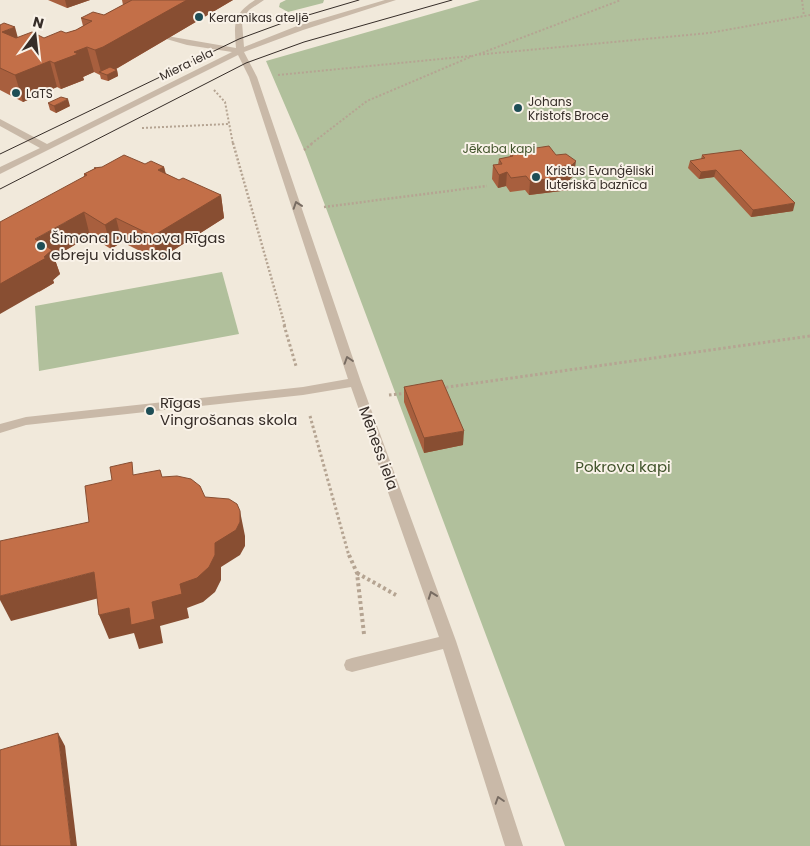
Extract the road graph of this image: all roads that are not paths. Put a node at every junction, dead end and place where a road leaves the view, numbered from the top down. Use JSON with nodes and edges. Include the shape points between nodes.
{"nodes":[{"id":1,"x":260,"y":0,"type":"edge"},
{"id":2,"x":392,"y":0,"type":"edge"},
{"id":3,"x":167,"y":38,"type":"edge"},
{"id":4,"x":240,"y":50,"type":"junction"},
{"id":5,"x":0,"y":122,"type":"edge"},
{"id":6,"x":46,"y":148,"type":"junction"},
{"id":7,"x":0,"y":172,"type":"edge"},
{"id":8,"x":355,"y":382,"type":"junction"},
{"id":9,"x":0,"y":429,"type":"edge"},
{"id":10,"x":448,"y":641,"type":"junction"},
{"id":11,"x":352,"y":665,"type":"dead end"},
{"id":12,"x":514,"y":846,"type":"edge"}],
"edges":[{"from":1,"to":4,"type":"street","via":[[246,10],[238,22]]},
{"from":2,"to":4,"type":"street","name":"Miera iela"},
{"from":3,"to":4,"type":"street"},
{"from":4,"to":6,"type":"street","name":"Miera iela"},
{"from":8,"to":4,"type":"street","name":"Mēness iela","one_way":true,"via":[[300,212],[253,77]]},
{"from":5,"to":6,"type":"street"},
{"from":6,"to":7,"type":"street","name":"Miera iela"},
{"from":8,"to":9,"type":"street","via":[[303,391],[26,421]]},
{"from":10,"to":8,"type":"street","name":"Mēness iela","one_way":true},
{"from":10,"to":11,"type":"street"},
{"from":12,"to":10,"type":"street","name":"Mēness iela","one_way":true}]}
